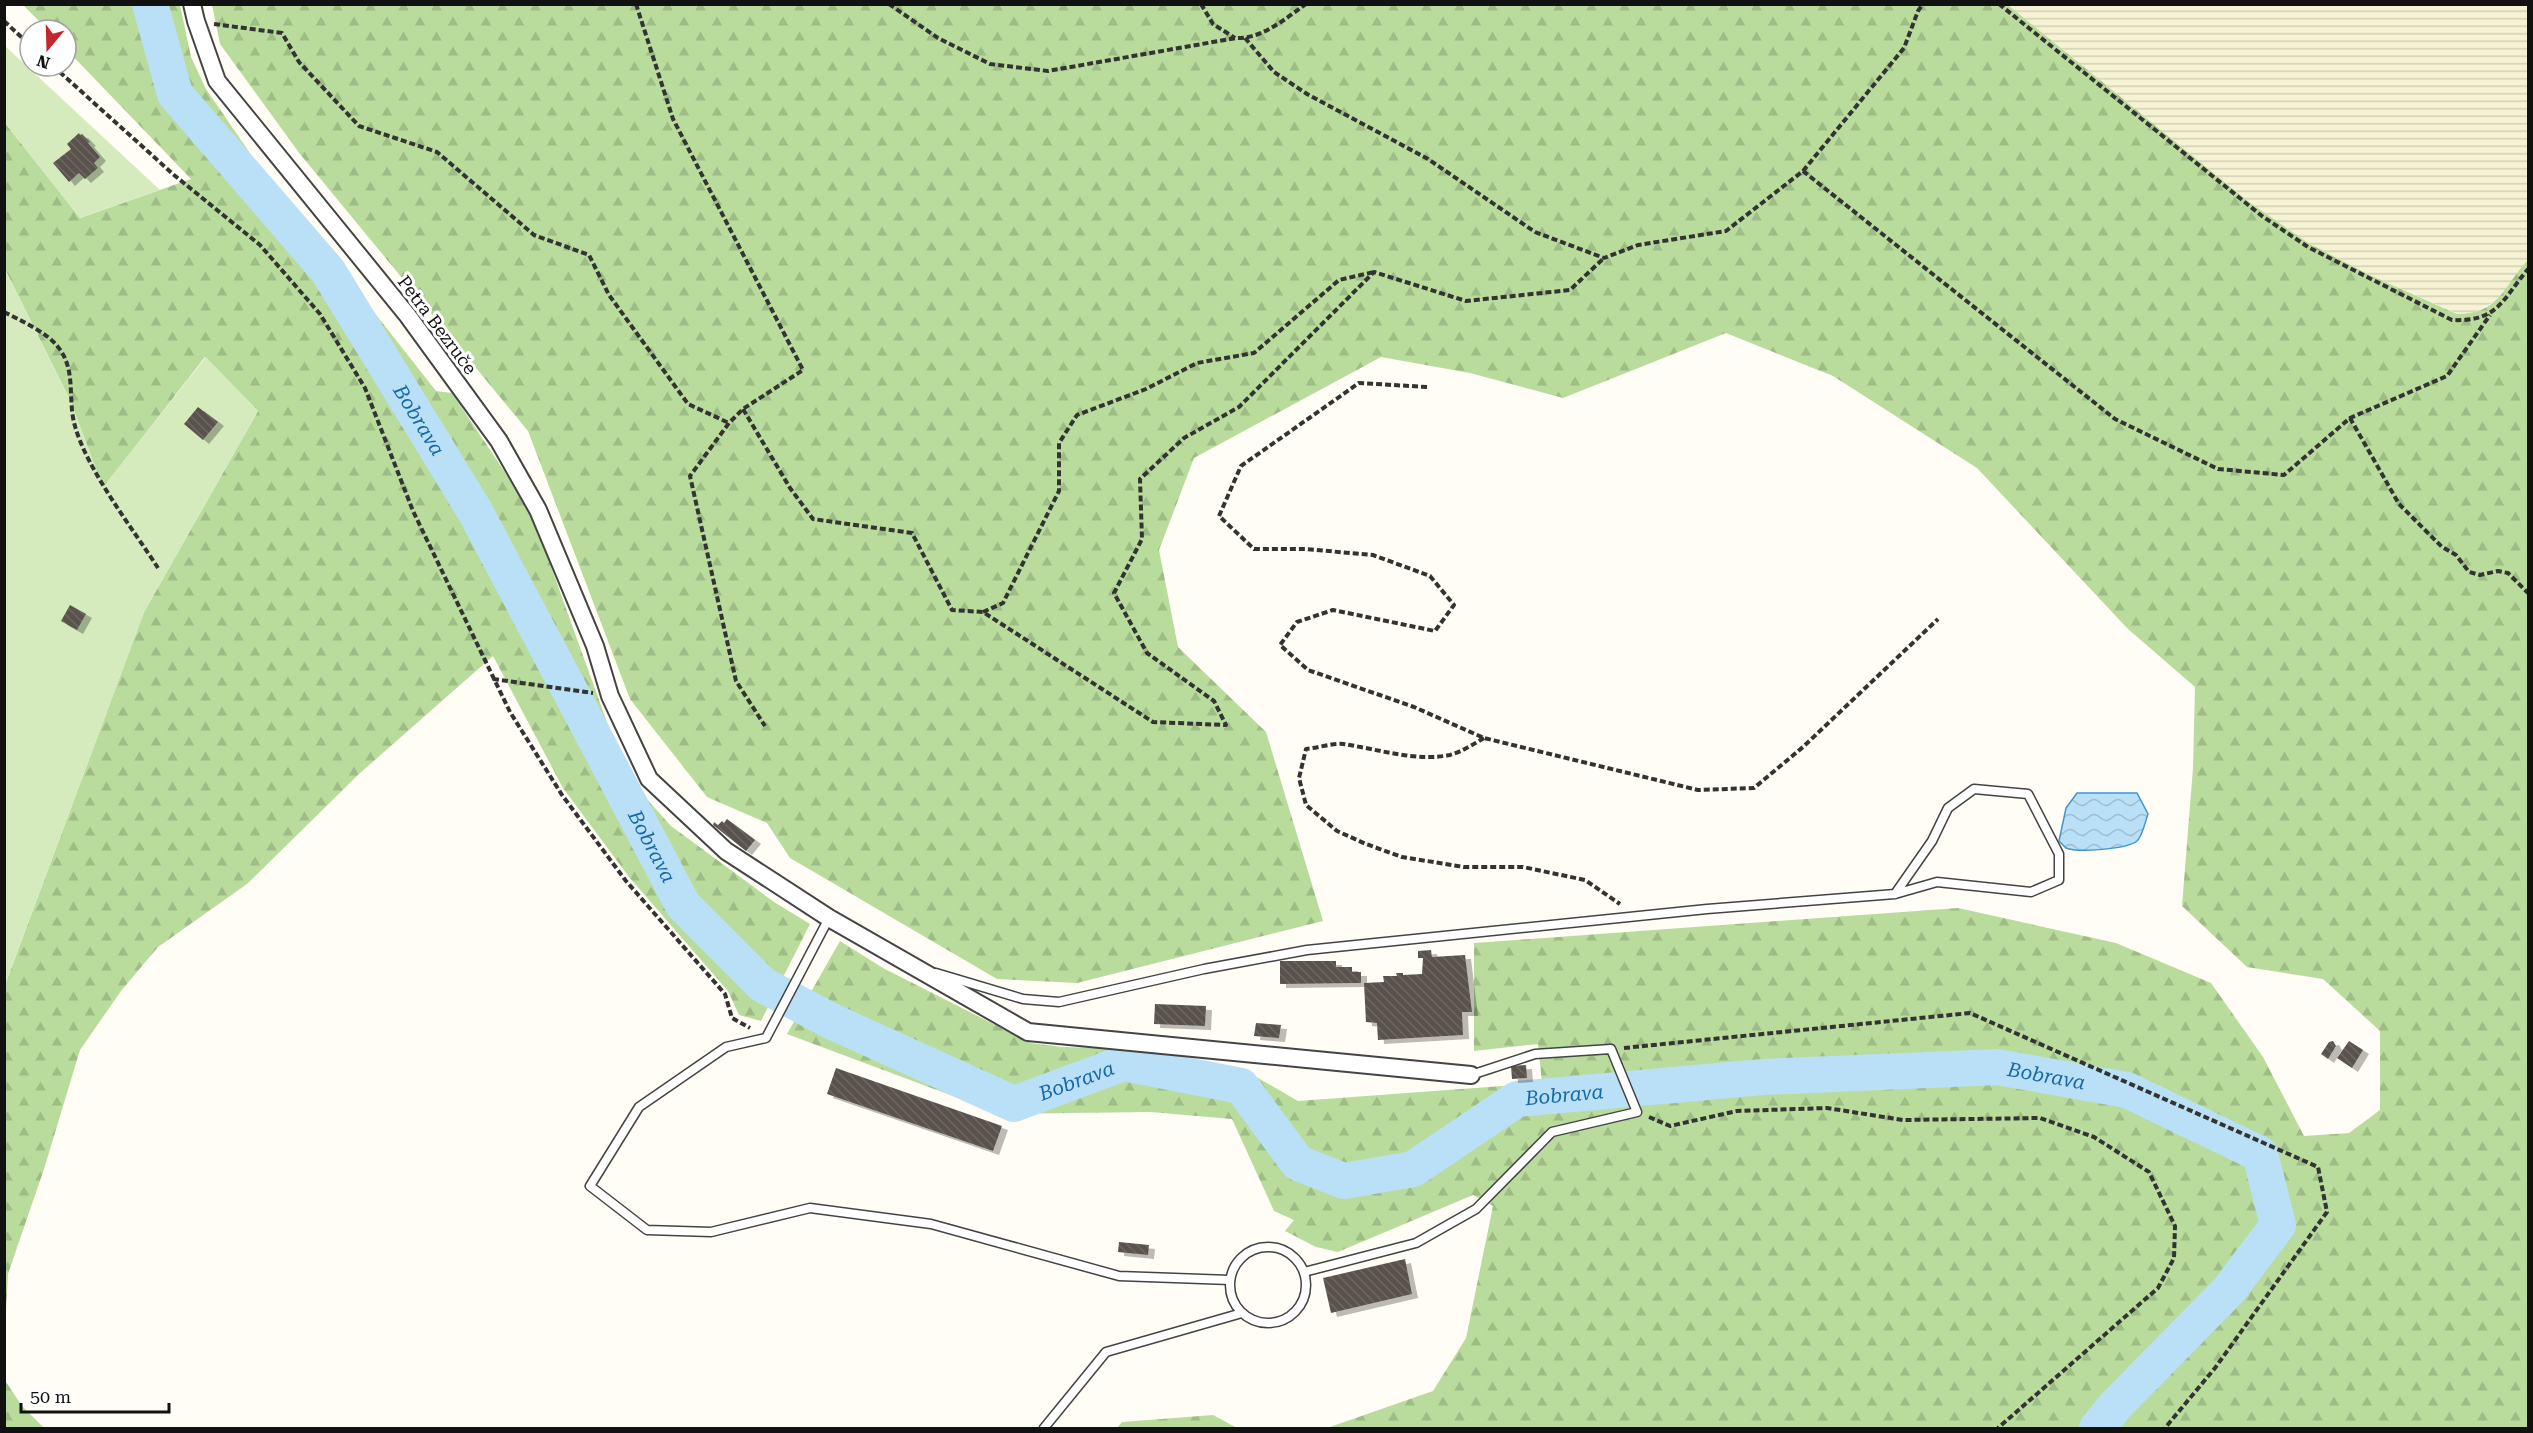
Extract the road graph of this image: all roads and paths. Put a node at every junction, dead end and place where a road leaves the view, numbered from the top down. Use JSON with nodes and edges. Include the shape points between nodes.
{"nodes":[{"id":1,"x":636,"y":4,"type":"edge"},
{"id":2,"x":889,"y":4,"type":"edge"},
{"id":3,"x":1201,"y":4,"type":"edge"},
{"id":4,"x":1306,"y":4,"type":"edge"},
{"id":5,"x":1923,"y":4,"type":"edge"},
{"id":6,"x":1999,"y":4,"type":"edge"},
{"id":7,"x":194,"y":13,"type":"edge"},
{"id":8,"x":4,"y":21,"type":"edge"},
{"id":9,"x":18,"y":34,"type":"edge"},
{"id":10,"x":1236,"y":38,"type":"junction"},
{"id":11,"x":1245,"y":38,"type":"junction"},
{"id":12,"x":66,"y":78,"type":"edge"},
{"id":13,"x":1803,"y":171,"type":"junction"},
{"id":14,"x":1604,"y":258,"type":"junction"},
{"id":15,"x":2529,"y":269,"type":"edge"},
{"id":16,"x":1374,"y":272,"type":"junction"},
{"id":17,"x":4,"y":312,"type":"edge"},
{"id":18,"x":2490,"y":315,"type":"junction"},
{"id":19,"x":1427,"y":387,"type":"dead end"},
{"id":20,"x":743,"y":409,"type":"junction"},
{"id":21,"x":2350,"y":418,"type":"junction"},
{"id":22,"x":729,"y":423,"type":"junction"},
{"id":23,"x":158,"y":568,"type":"dead end"},
{"id":24,"x":2529,"y":593,"type":"edge"},
{"id":25,"x":983,"y":612,"type":"junction"},
{"id":26,"x":1938,"y":619,"type":"dead end"},
{"id":27,"x":492,"y":679,"type":"junction"},
{"id":28,"x":610,"y":696,"type":"junction"},
{"id":29,"x":765,"y":726,"type":"dead end"},
{"id":30,"x":1484,"y":738,"type":"junction"},
{"id":31,"x":1895,"y":894,"type":"junction"},
{"id":32,"x":1639,"y":916,"type":"junction"},
{"id":33,"x":829,"y":918,"type":"junction"},
{"id":34,"x":916,"y":968,"type":"junction"},
{"id":35,"x":766,"y":1038,"type":"junction"},
{"id":36,"x":1611,"y":1049,"type":"junction"},
{"id":37,"x":1471,"y":1075,"type":"joint"},
{"id":38,"x":1635,"y":1108,"type":"junction"},
{"id":39,"x":1304,"y":1272,"type":"junction"},
{"id":40,"x":1230,"y":1280,"type":"junction"},
{"id":41,"x":1242,"y":1313,"type":"junction"},
{"id":42,"x":1044,"y":1428,"type":"edge"},
{"id":43,"x":1998,"y":1428,"type":"edge"},
{"id":44,"x":2165,"y":1428,"type":"edge"}],
"edges":[{"from":1,"to":20,"type":"path","via":[[673,119],[803,370]]},
{"from":2,"to":10,"type":"path","via":[[938,38],[990,64],[1048,71]]},
{"from":3,"to":10,"type":"path","via":[[1213,24]]},
{"from":4,"to":11,"type":"path","via":[[1266,31]]},
{"from":5,"to":13,"type":"path","via":[[1904,48]]},
{"from":6,"to":18,"type":"path","via":[[2262,216],[2308,248],[2452,320],[2471,321]]},
{"from":7,"to":22,"type":"path","via":[[282,33],[299,62],[359,126],[437,152],[534,235],[589,255],[609,295],[688,404]]},
{"from":7,"to":28,"type":"street","name":"Petra Bezruče","via":[[217,81],[408,316],[499,441],[538,510],[595,646]]},
{"from":8,"to":9,"type":"path"},
{"from":10,"to":11,"type":"path"},
{"from":11,"to":14,"type":"path","via":[[1274,72],[1307,94],[1428,159],[1535,232]]},
{"from":12,"to":27,"type":"path","via":[[174,175],[260,245],[320,314],[365,387],[412,511]]},
{"from":13,"to":14,"type":"path","via":[[1726,231],[1638,245]]},
{"from":13,"to":21,"type":"path","via":[[2115,419],[2217,469],[2284,475]]},
{"from":14,"to":16,"type":"path","via":[[1570,290],[1466,301]]},
{"from":15,"to":18,"type":"path"},
{"from":16,"to":25,"type":"path","via":[[1339,280],[1254,352],[1197,363],[1146,389],[1077,414],[1059,443],[1059,491],[1003,603]]},
{"from":16,"to":25,"type":"path","via":[[1239,407],[1184,438],[1140,479],[1142,539],[1114,592],[1147,653],[1214,701],[1226,725],[1153,722]]},
{"from":17,"to":23,"type":"path","via":[[58,346],[67,362],[74,425],[90,463]]},
{"from":18,"to":21,"type":"path","via":[[2446,376]]},
{"from":19,"to":30,"type":"path","via":[[1359,383],[1241,466],[1219,516],[1254,549],[1373,555],[1430,576],[1454,606],[1434,631],[1333,610],[1298,622],[1280,645],[1308,670],[1414,707]]},
{"from":20,"to":22,"type":"path"},
{"from":20,"to":25,"type":"path","via":[[813,519],[912,533],[952,610]]},
{"from":21,"to":24,"type":"path","via":[[2398,504],[2442,547],[2456,555],[2469,572],[2508,573]]},
{"from":22,"to":29,"type":"path","via":[[690,476],[736,681]]},
{"from":26,"to":30,"type":"path","via":[[1754,788],[1698,790]]},
{"from":27,"to":28,"type":"path"},
{"from":27,"to":35,"type":"path","via":[[562,795],[626,881],[725,994],[732,1018]]},
{"from":28,"to":33,"type":"street","name":"Petra Bezruče","via":[[649,779],[726,851]]},
{"from":30,"to":32,"type":"path","via":[[1452,754],[1419,757],[1341,744],[1306,749],[1299,778],[1306,805],[1337,831],[1402,857],[1464,867],[1522,867],[1585,880]]},
{"from":31,"to":31,"type":"lane","via":[[1937,882],[2031,892],[2059,880],[2059,854],[2028,794],[1974,789],[1948,808],[1932,841]]},
{"from":31,"to":32,"type":"lane"},
{"from":32,"to":34,"type":"lane","via":[[1307,950],[1059,1002],[1023,999]]},
{"from":33,"to":34,"type":"street","name":"Petra Bezruče"},
{"from":33,"to":35,"type":"lane"},
{"from":34,"to":37,"type":"street","name":"Petra Bezruče","via":[[1028,1032]]},
{"from":35,"to":40,"type":"lane","via":[[726,1047],[639,1107],[590,1186],[647,1230],[711,1232],[810,1208],[931,1224],[1119,1276]]},
{"from":36,"to":37,"type":"lane","via":[[1535,1053]]},
{"from":36,"to":38,"type":"lane"},
{"from":36,"to":44,"type":"path","via":[[1970,1013],[2318,1167],[2327,1212],[2215,1368]]},
{"from":38,"to":39,"type":"lane","via":[[1552,1132],[1476,1209],[1416,1243]]},
{"from":38,"to":43,"type":"path","via":[[1670,1126],[1737,1111],[1827,1108],[1903,1120],[2040,1118],[2094,1137],[2149,1172],[2175,1226],[2174,1258],[2158,1287]]},
{"from":39,"to":40,"type":"lane","via":[[1289,1254],[1263,1248],[1242,1257]]},
{"from":39,"to":41,"type":"lane","via":[[1304,1298],[1291,1316],[1266,1324]]},
{"from":40,"to":41,"type":"lane","via":[[1234,1302]]},
{"from":41,"to":42,"type":"lane","via":[[1106,1352]]}]}
